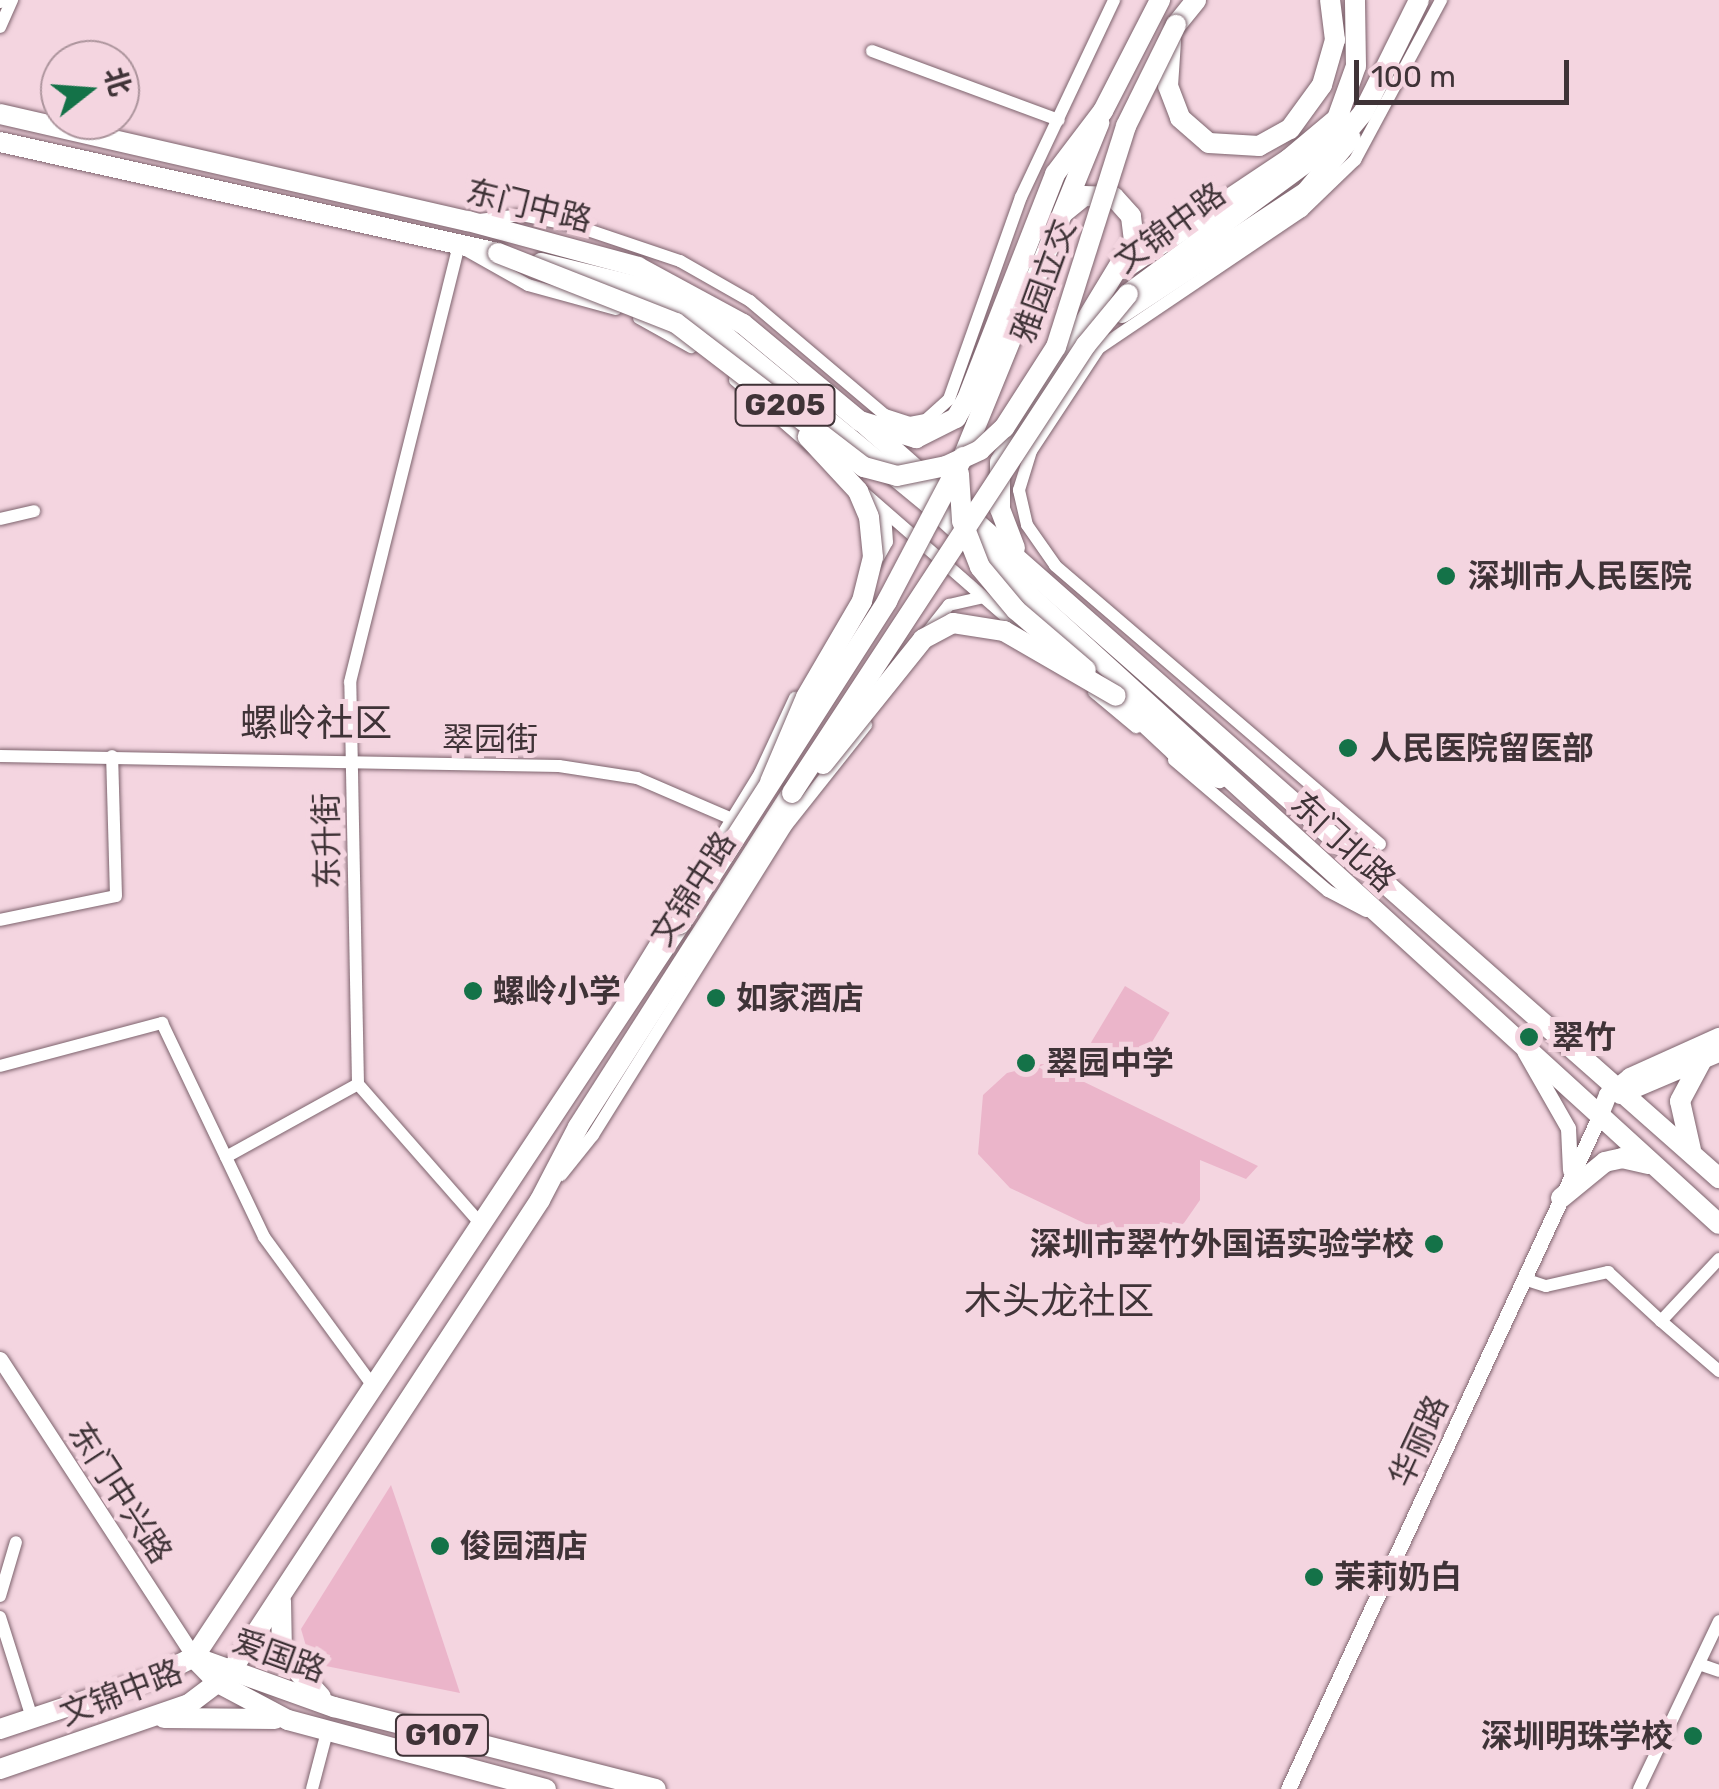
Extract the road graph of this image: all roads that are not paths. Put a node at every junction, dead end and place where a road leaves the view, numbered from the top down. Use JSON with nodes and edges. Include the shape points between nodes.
{"nodes":[{"id":1,"x":12,"y":0,"type":"edge"},
{"id":2,"x":1114,"y":0,"type":"edge"},
{"id":3,"x":1139,"y":0,"type":"edge"},
{"id":4,"x":1160,"y":0,"type":"edge"},
{"id":5,"x":1196,"y":0,"type":"edge"},
{"id":6,"x":1330,"y":0,"type":"edge"},
{"id":7,"x":1355,"y":0,"type":"edge"},
{"id":8,"x":1419,"y":0,"type":"edge"},
{"id":9,"x":1440,"y":0,"type":"edge"},
{"id":10,"x":1176,"y":24,"type":"junction"},
{"id":11,"x":0,"y":27,"type":"edge"},
{"id":12,"x":872,"y":50,"type":"dead end"},
{"id":13,"x":1127,"y":58,"type":"junction"},
{"id":14,"x":1103,"y":112,"type":"junction"},
{"id":15,"x":1363,"y":113,"type":"junction"},
{"id":16,"x":0,"y":114,"type":"edge"},
{"id":17,"x":1340,"y":116,"type":"junction"},
{"id":18,"x":1059,"y":120,"type":"junction"},
{"id":19,"x":0,"y":142,"type":"edge"},
{"id":20,"x":1300,"y":172,"type":"junction"},
{"id":21,"x":1063,"y":213,"type":"junction"},
{"id":22,"x":468,"y":221,"type":"junction"},
{"id":23,"x":459,"y":246,"type":"junction"},
{"id":24,"x":498,"y":253,"type":"junction"},
{"id":25,"x":1104,"y":288,"type":"junction"},
{"id":26,"x":1128,"y":294,"type":"junction"},
{"id":27,"x":1050,"y":368,"type":"junction"},
{"id":28,"x":755,"y":381,"type":"junction"},
{"id":29,"x":860,"y":421,"type":"junction"},
{"id":30,"x":963,"y":457,"type":"junction"},
{"id":31,"x":928,"y":503,"type":"joint"},
{"id":32,"x":34,"y":511,"type":"dead end"},
{"id":33,"x":884,"y":511,"type":"junction"},
{"id":34,"x":968,"y":513,"type":"joint"},
{"id":35,"x":0,"y":518,"type":"edge"},
{"id":36,"x":1020,"y":558,"type":"junction"},
{"id":37,"x":983,"y":597,"type":"junction"},
{"id":38,"x":1109,"y":697,"type":"junction"},
{"id":39,"x":0,"y":756,"type":"edge"},
{"id":40,"x":112,"y":756,"type":"junction"},
{"id":41,"x":353,"y":762,"type":"junction"},
{"id":42,"x":770,"y":782,"type":"junction"},
{"id":43,"x":1237,"y":785,"type":"junction"},
{"id":44,"x":792,"y":793,"type":"junction"},
{"id":45,"x":730,"y":818,"type":"junction"},
{"id":46,"x":1380,"y":844,"type":"dead end"},
{"id":47,"x":0,"y":920,"type":"edge"},
{"id":48,"x":1385,"y":921,"type":"junction"},
{"id":49,"x":689,"y":929,"type":"junction"},
{"id":50,"x":614,"y":1018,"type":"junction"},
{"id":51,"x":1719,"y":1037,"type":"edge"},
{"id":52,"x":1522,"y":1048,"type":"junction"},
{"id":53,"x":1710,"y":1056,"type":"edge"},
{"id":54,"x":0,"y":1066,"type":"edge"},
{"id":55,"x":358,"y":1084,"type":"junction"},
{"id":56,"x":1619,"y":1090,"type":"junction"},
{"id":57,"x":1599,"y":1117,"type":"junction"},
{"id":58,"x":1694,"y":1156,"type":"junction"},
{"id":59,"x":226,"y":1157,"type":"junction"},
{"id":60,"x":1656,"y":1168,"type":"junction"},
{"id":61,"x":1719,"y":1178,"type":"edge"},
{"id":62,"x":1565,"y":1191,"type":"junction"},
{"id":63,"x":540,"y":1200,"type":"junction"},
{"id":64,"x":480,"y":1223,"type":"junction"},
{"id":65,"x":1719,"y":1224,"type":"edge"},
{"id":66,"x":1719,"y":1259,"type":"edge"},
{"id":67,"x":1524,"y":1278,"type":"junction"},
{"id":68,"x":1661,"y":1321,"type":"junction"},
{"id":69,"x":0,"y":1359,"type":"edge"},
{"id":70,"x":1719,"y":1371,"type":"edge"},
{"id":71,"x":374,"y":1386,"type":"junction"},
{"id":72,"x":16,"y":1542,"type":"dead end"},
{"id":73,"x":0,"y":1596,"type":"edge"},
{"id":74,"x":280,"y":1601,"type":"junction"},
{"id":75,"x":0,"y":1617,"type":"edge"},
{"id":76,"x":1719,"y":1621,"type":"edge"},
{"id":77,"x":194,"y":1657,"type":"junction"},
{"id":78,"x":1698,"y":1664,"type":"junction"},
{"id":79,"x":1719,"y":1671,"type":"edge"},
{"id":80,"x":224,"y":1677,"type":"junction"},
{"id":81,"x":334,"y":1707,"type":"junction"},
{"id":82,"x":32,"y":1718,"type":"junction"},
{"id":83,"x":152,"y":1718,"type":"junction"},
{"id":84,"x":288,"y":1720,"type":"junction"},
{"id":85,"x":0,"y":1728,"type":"edge"},
{"id":86,"x":327,"y":1732,"type":"junction"},
{"id":87,"x":0,"y":1769,"type":"edge"},
{"id":88,"x":312,"y":1789,"type":"edge"},
{"id":89,"x":546,"y":1789,"type":"edge"},
{"id":90,"x":656,"y":1789,"type":"edge"},
{"id":91,"x":1288,"y":1789,"type":"edge"},
{"id":92,"x":1639,"y":1789,"type":"edge"}],
"edges":[{"from":1,"to":11,"type":"street"},
{"from":2,"to":18,"type":"street"},
{"from":3,"to":13,"type":"main road"},
{"from":4,"to":13,"type":"main road","name":"文锦中路","number":"G205"},
{"from":5,"to":10,"type":"main road","name":"雅园立交","number":"G205"},
{"from":6,"to":10,"type":"main road","via":[[1331,62],[1290,129],[1243,149],[1194,133],[1168,86]]},
{"from":7,"to":17,"type":"main road","via":[[1356,66]]},
{"from":8,"to":15,"type":"main road","name":"文锦中路"},
{"from":9,"to":46,"type":"street","via":[[1347,169],[1302,211],[1099,348],[1022,470],[1021,508],[1038,546]]},
{"from":10,"to":27,"type":"main road","name":"雅园立交","number":"G205","bridge":true,"via":[[1126,126]]},
{"from":12,"to":18,"type":"street"},
{"from":13,"to":14,"type":"main road","name":"文锦中路","number":"G205"},
{"from":14,"to":21,"type":"main road","name":"文锦中路"},
{"from":14,"to":29,"type":"main road","name":"雅园立交","number":"G205","via":[[1055,174],[956,418],[916,438]]},
{"from":15,"to":20,"type":"main road","name":"文锦中路"},
{"from":15,"to":27,"type":"main road","via":[[1337,160],[1306,192],[1089,335]]},
{"from":16,"to":22,"type":"main road","name":"东门中路","number":"G205"},
{"from":17,"to":20,"type":"main road"},
{"from":17,"to":25,"type":"main road","via":[[1290,159],[1143,254]]},
{"from":18,"to":22,"type":"street","via":[[1021,197],[949,399],[926,420],[910,423],[874,407],[750,301],[680,261],[522,215]]},
{"from":19,"to":23,"type":"main road","name":"东门中路","number":"G205"},
{"from":20,"to":26,"type":"main road","name":"文锦中路"},
{"from":21,"to":25,"type":"main road","via":[[1074,201],[1103,193],[1131,216],[1134,241]]},
{"from":21,"to":30,"type":"main road","name":"文锦中路"},
{"from":22,"to":29,"type":"main road","name":"东门中路","number":"G205","via":[[569,245],[688,288],[744,324]]},
{"from":23,"to":24,"type":"main road","name":"东门中路","number":"G205"},
{"from":23,"to":33,"type":"street","via":[[528,285],[626,311],[679,338]]},
{"from":23,"to":41,"type":"street","name":"东升街","via":[[350,682]]},
{"from":24,"to":28,"type":"main road","name":"雅园立交","number":"G205","bridge":true,"via":[[653,312]]},
{"from":24,"to":31,"type":"main road","name":"东门中路","via":[[635,286],[712,325]]},
{"from":25,"to":27,"type":"main road"},
{"from":26,"to":27,"type":"main road","bridge":true},
{"from":26,"to":44,"type":"main road","name":"文锦中路","bridge":true,"via":[[1086,345]]},
{"from":27,"to":28,"type":"main road","name":"雅园立交","number":"G205","bridge":true,"via":[[993,440],[946,466],[910,475],[864,467]]},
{"from":27,"to":36,"type":"main road","via":[[998,476],[1000,509]]},
{"from":28,"to":42,"type":"main road","bridge":true,"via":[[858,492],[874,544],[862,601],[806,696]]},
{"from":29,"to":34,"type":"main road","name":"东门中路"},
{"from":30,"to":38,"type":"main road","bridge":true,"via":[[959,507],[980,568]]},
{"from":30,"to":42,"type":"main road","name":"文锦中路","bridge":true,"via":[[887,601]]},
{"from":31,"to":43,"type":"main road","name":"东门北路"},
{"from":32,"to":35,"type":"street"},
{"from":33,"to":37,"type":"street"},
{"from":33,"to":45,"type":"street","via":[[887,542]]},
{"from":34,"to":36,"type":"main road","name":"东门北路"},
{"from":36,"to":56,"type":"main road","name":"东门北路"},
{"from":37,"to":38,"type":"street"},
{"from":37,"to":63,"type":"street","via":[[956,600],[942,612],[832,776],[786,826],[593,1134]]},
{"from":38,"to":43,"type":"main road","via":[[1192,764]]},
{"from":38,"to":44,"type":"main road","bridge":true,"via":[[1004,631],[971,621],[953,624],[923,639],[855,730]]},
{"from":38,"to":48,"type":"street","via":[[1328,891]]},
{"from":39,"to":40,"type":"street","name":"翠园街"},
{"from":40,"to":41,"type":"street","name":"翠园街"},
{"from":40,"to":47,"type":"street","via":[[116,896]]},
{"from":41,"to":45,"type":"street","name":"翠园街","via":[[558,766],[637,778]]},
{"from":41,"to":55,"type":"street","name":"东升街"},
{"from":42,"to":49,"type":"main road","name":"文锦中路","bridge":true},
{"from":43,"to":48,"type":"main road","name":"东门北路"},
{"from":44,"to":49,"type":"main road","name":"文锦中路"},
{"from":45,"to":50,"type":"street","via":[[639,963]]},
{"from":48,"to":52,"type":"main road","name":"东门北路"},
{"from":49,"to":50,"type":"main road","name":"文锦中路"},
{"from":49,"to":63,"type":"main road","name":"文锦中路"},
{"from":50,"to":64,"type":"main road","name":"文锦中路"},
{"from":51,"to":56,"type":"main road"},
{"from":52,"to":57,"type":"main road","name":"东门北路"},
{"from":52,"to":62,"type":"street","via":[[1568,1128]]},
{"from":53,"to":56,"type":"main road"},
{"from":53,"to":58,"type":"main road","via":[[1680,1100]]},
{"from":54,"to":59,"type":"street","via":[[162,1024]]},
{"from":55,"to":59,"type":"street"},
{"from":55,"to":64,"type":"street"},
{"from":56,"to":57,"type":"main road"},
{"from":56,"to":58,"type":"main road","name":"东门北路"},
{"from":57,"to":60,"type":"main road","name":"东门北路"},
{"from":57,"to":62,"type":"street","name":"华丽路"},
{"from":58,"to":61,"type":"main road","name":"东门北路"},
{"from":59,"to":71,"type":"street","via":[[264,1237]]},
{"from":60,"to":62,"type":"main road","via":[[1638,1159],[1604,1162]]},
{"from":60,"to":65,"type":"main road","name":"东门北路"},
{"from":62,"to":67,"type":"street","name":"华丽路"},
{"from":63,"to":74,"type":"main road","name":"文锦中路"},
{"from":64,"to":71,"type":"main road","name":"文锦中路"},
{"from":66,"to":68,"type":"street"},
{"from":67,"to":68,"type":"street","via":[[1546,1286],[1608,1272]]},
{"from":67,"to":91,"type":"street","name":"华丽路"},
{"from":68,"to":70,"type":"street"},
{"from":69,"to":77,"type":"street","name":"东门中兴路"},
{"from":71,"to":77,"type":"main road","name":"文锦中路"},
{"from":72,"to":73,"type":"street"},
{"from":74,"to":80,"type":"main road","name":"文锦中路"},
{"from":74,"to":81,"type":"main road","via":[[282,1654],[291,1671]]},
{"from":75,"to":82,"type":"street"},
{"from":76,"to":78,"type":"street"},
{"from":77,"to":80,"type":"main road","name":"爱国路","number":"G107"},
{"from":77,"to":82,"type":"main road","name":"文锦中路","via":[[150,1679]]},
{"from":78,"to":79,"type":"street"},
{"from":78,"to":92,"type":"street"},
{"from":80,"to":81,"type":"main road","name":"爱国路","number":"G107"},
{"from":80,"to":83,"type":"main road","name":"文锦中路"},
{"from":80,"to":84,"type":"main road","name":"爱国路","number":"G107"},
{"from":81,"to":90,"type":"main road","name":"爱国路","number":"G107"},
{"from":82,"to":85,"type":"main road","name":"文锦中路"},
{"from":83,"to":84,"type":"main road"},
{"from":83,"to":87,"type":"main road","name":"文锦中路"},
{"from":84,"to":86,"type":"main road","name":"爱国路","number":"G107"},
{"from":86,"to":88,"type":"street"},
{"from":86,"to":89,"type":"main road","name":"爱国路","number":"G107"}]}
